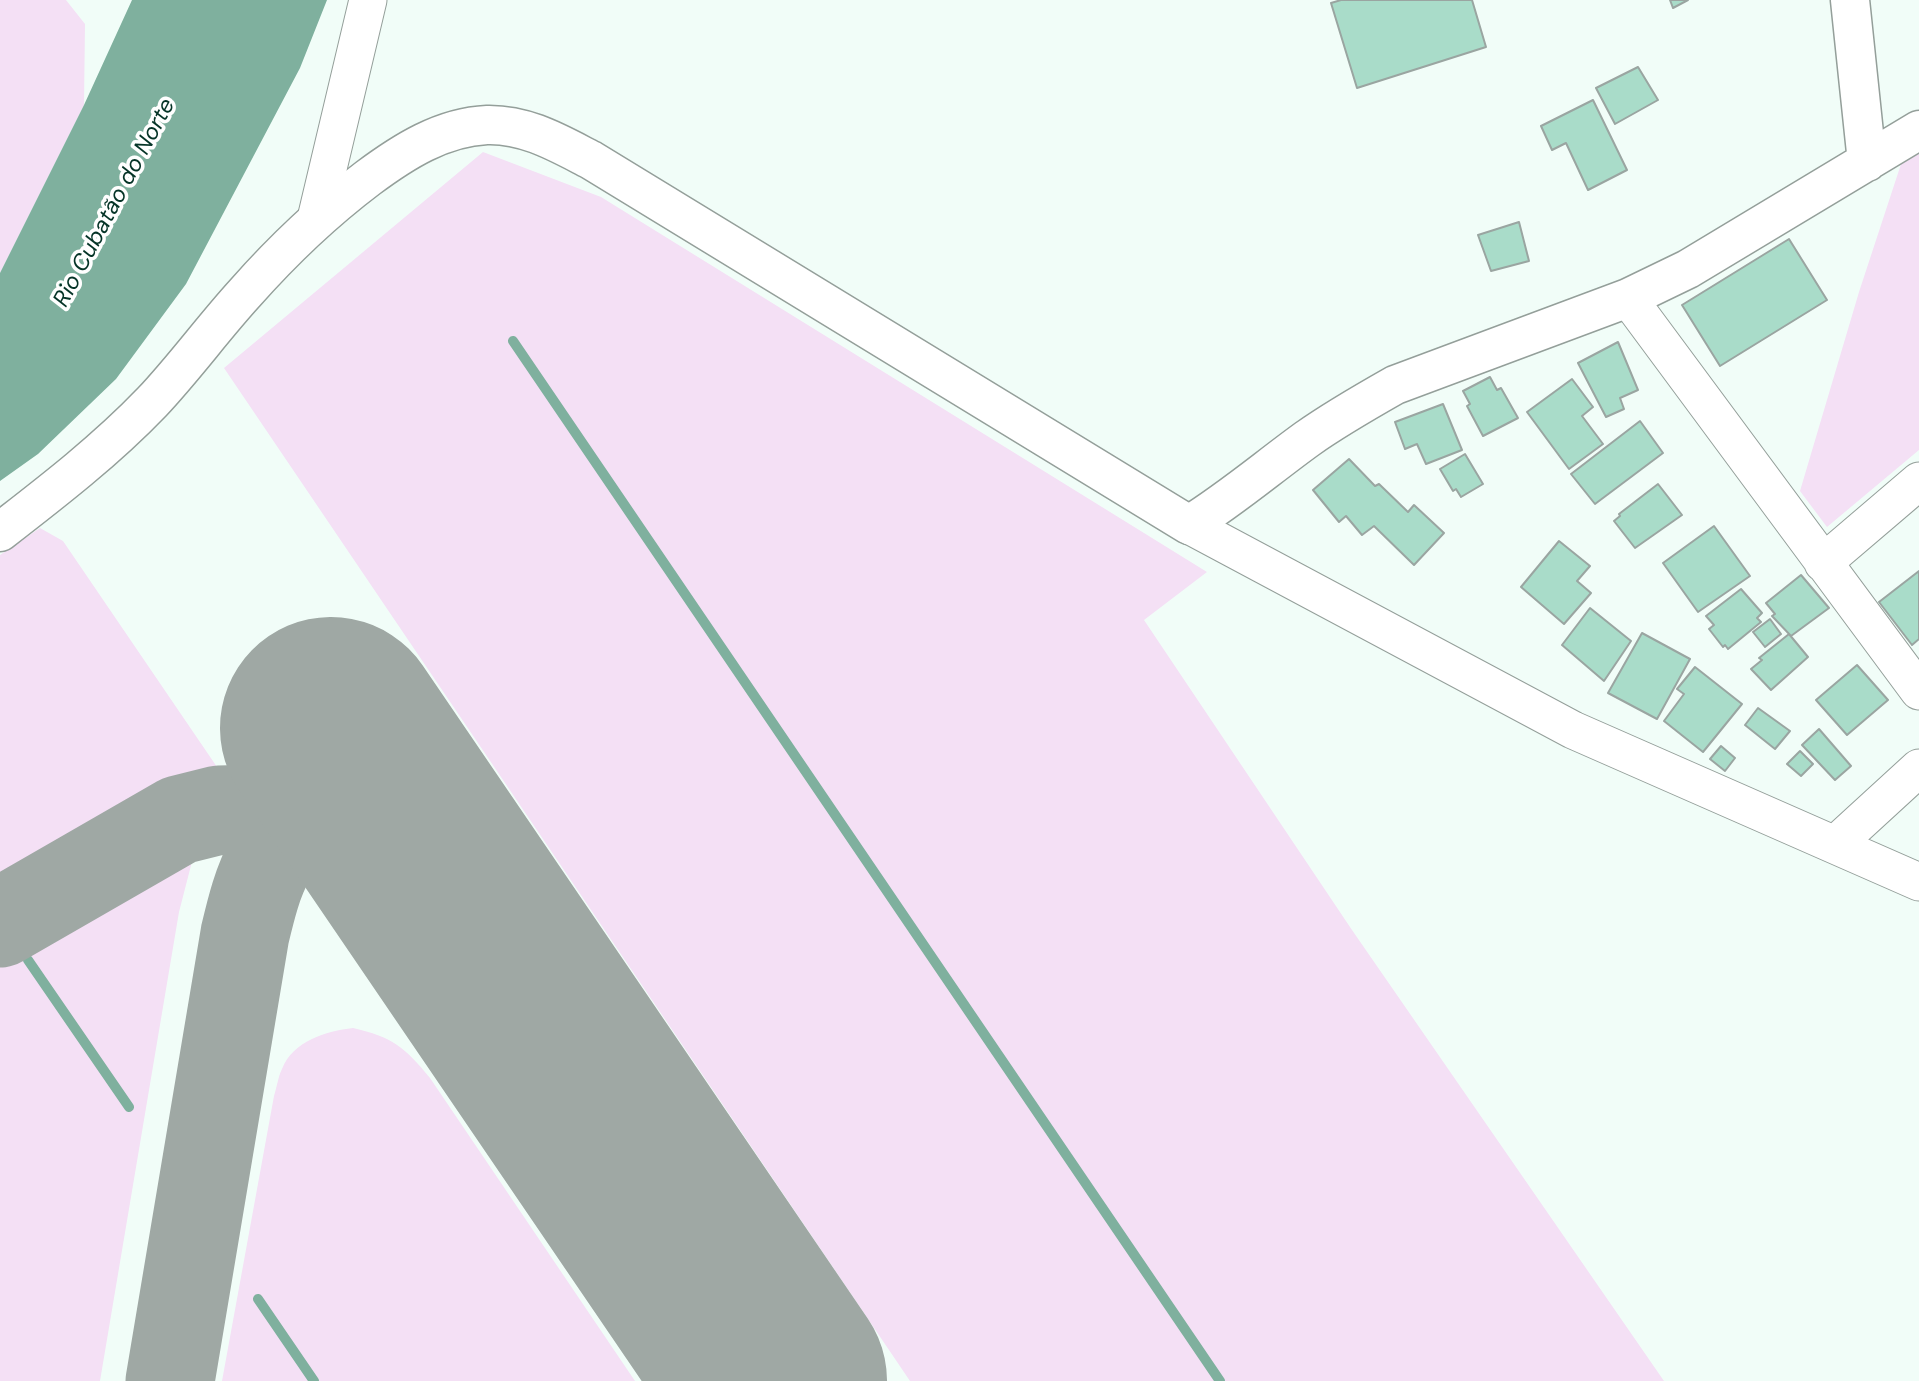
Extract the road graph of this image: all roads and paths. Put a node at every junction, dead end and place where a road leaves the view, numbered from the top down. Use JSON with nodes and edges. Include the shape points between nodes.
{"nodes":[{"id":1,"x":368,"y":0,"type":"edge"},
{"id":2,"x":1850,"y":0,"type":"edge"},
{"id":3,"x":1919,"y":131,"type":"edge"},
{"id":4,"x":1867,"y":162,"type":"junction"},
{"id":5,"x":316,"y":219,"type":"junction"},
{"id":6,"x":1628,"y":298,"type":"junction"},
{"id":7,"x":1919,"y":481,"type":"edge"},
{"id":8,"x":1189,"y":525,"type":"junction"},
{"id":9,"x":0,"y":532,"type":"edge"},
{"id":10,"x":1823,"y":563,"type":"junction"},
{"id":11,"x":1919,"y":691,"type":"edge"},
{"id":12,"x":1919,"y":768,"type":"edge"},
{"id":13,"x":1836,"y":844,"type":"junction"},
{"id":14,"x":1919,"y":882,"type":"edge"}],
"edges":[{"from":1,"to":5,"type":"street"},
{"from":2,"to":4,"type":"street"},
{"from":3,"to":4,"type":"street"},
{"from":4,"to":6,"type":"street","via":[[1688,269]]},
{"from":5,"to":8,"type":"street","via":[[400,155],[443,133],[486,125],[522,128],[591,160]]},
{"from":5,"to":9,"type":"street","via":[[122,432]]},
{"from":6,"to":8,"type":"street","via":[[1395,385],[1306,440]]},
{"from":6,"to":10,"type":"street"},
{"from":7,"to":10,"type":"street"},
{"from":8,"to":13,"type":"street","via":[[1573,730]]},
{"from":10,"to":11,"type":"street"},
{"from":12,"to":13,"type":"street"},
{"from":13,"to":14,"type":"street"}]}
